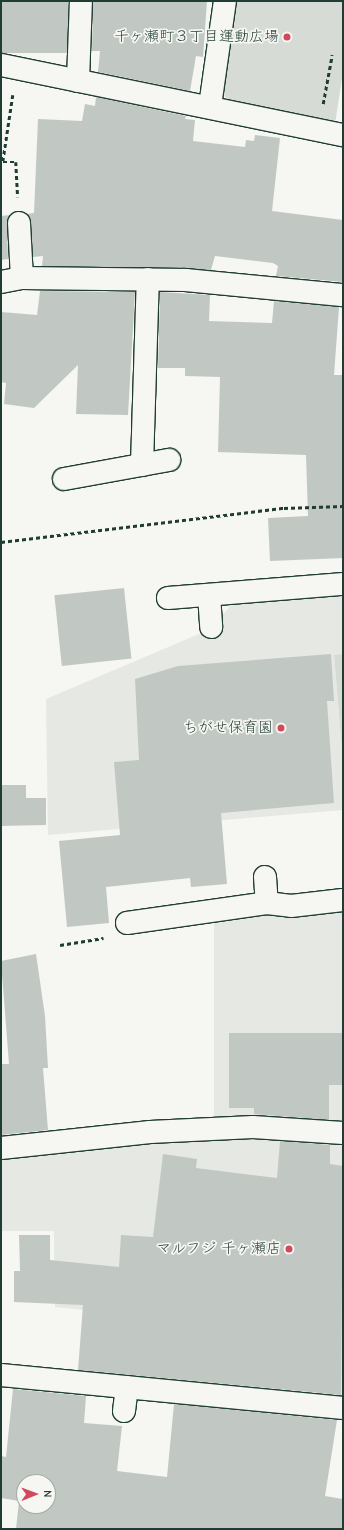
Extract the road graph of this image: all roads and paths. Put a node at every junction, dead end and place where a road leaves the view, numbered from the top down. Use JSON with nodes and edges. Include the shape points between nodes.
{"nodes":[{"id":1,"x":81,"y":1,"type":"edge"},
{"id":2,"x":225,"y":1,"type":"edge"},
{"id":3,"x":332,"y":55,"type":"dead end"},
{"id":4,"x":9,"y":67,"type":"edge"},
{"id":5,"x":78,"y":81,"type":"junction"},
{"id":6,"x":210,"y":106,"type":"junction"},
{"id":7,"x":320,"y":108,"type":"dead end"},
{"id":8,"x":343,"y":132,"type":"edge"},
{"id":9,"x":19,"y":223,"type":"joint"},
{"id":10,"x":22,"y":278,"type":"junction"},
{"id":11,"x":148,"y":280,"type":"junction"},
{"id":12,"x":1,"y":282,"type":"edge"},
{"id":13,"x":343,"y":295,"type":"edge"},
{"id":14,"x":169,"y":460,"type":"dead end"},
{"id":15,"x":142,"y":465,"type":"junction"},
{"id":16,"x":64,"y":479,"type":"dead end"},
{"id":17,"x":343,"y":506,"type":"edge"},
{"id":18,"x":1,"y":542,"type":"edge"},
{"id":19,"x":343,"y":584,"type":"edge"},
{"id":20,"x":209,"y":595,"type":"junction"},
{"id":21,"x":168,"y":598,"type":"dead end"},
{"id":22,"x":211,"y":627,"type":"dead end"},
{"id":23,"x":264,"y":877,"type":"dead end"},
{"id":24,"x":343,"y":900,"type":"edge"},
{"id":25,"x":267,"y":903,"type":"junction"},
{"id":26,"x":127,"y":922,"type":"joint"},
{"id":27,"x":60,"y":945,"type":"dead end"},
{"id":28,"x":343,"y":1133,"type":"edge"},
{"id":29,"x":1,"y":1148,"type":"edge"},
{"id":30,"x":1,"y":1375,"type":"edge"},
{"id":31,"x":127,"y":1387,"type":"junction"},
{"id":32,"x":343,"y":1408,"type":"edge"},
{"id":33,"x":124,"y":1411,"type":"dead end"}],
"edges":[{"from":1,"to":5,"type":"street"},
{"from":2,"to":6,"type":"street"},
{"from":3,"to":7,"type":"path","via":[[324,102]]},
{"from":4,"to":5,"type":"street"},
{"from":4,"to":9,"type":"path","via":[[3,162],[16,162]]},
{"from":5,"to":6,"type":"street"},
{"from":6,"to":8,"type":"street"},
{"from":9,"to":10,"type":"street"},
{"from":10,"to":11,"type":"street"},
{"from":10,"to":12,"type":"street"},
{"from":11,"to":13,"type":"street","via":[[186,280]]},
{"from":11,"to":15,"type":"street"},
{"from":14,"to":15,"type":"street"},
{"from":15,"to":16,"type":"street"},
{"from":17,"to":18,"type":"path","via":[[284,508]]},
{"from":19,"to":20,"type":"street"},
{"from":20,"to":21,"type":"street"},
{"from":20,"to":22,"type":"street"},
{"from":23,"to":25,"type":"street"},
{"from":24,"to":25,"type":"street","via":[[291,906]]},
{"from":25,"to":26,"type":"street"},
{"from":26,"to":27,"type":"path","via":[[119,935]]},
{"from":28,"to":29,"type":"street","via":[[253,1127],[150,1132]]},
{"from":30,"to":31,"type":"street"},
{"from":31,"to":32,"type":"street"},
{"from":31,"to":33,"type":"street"}]}
